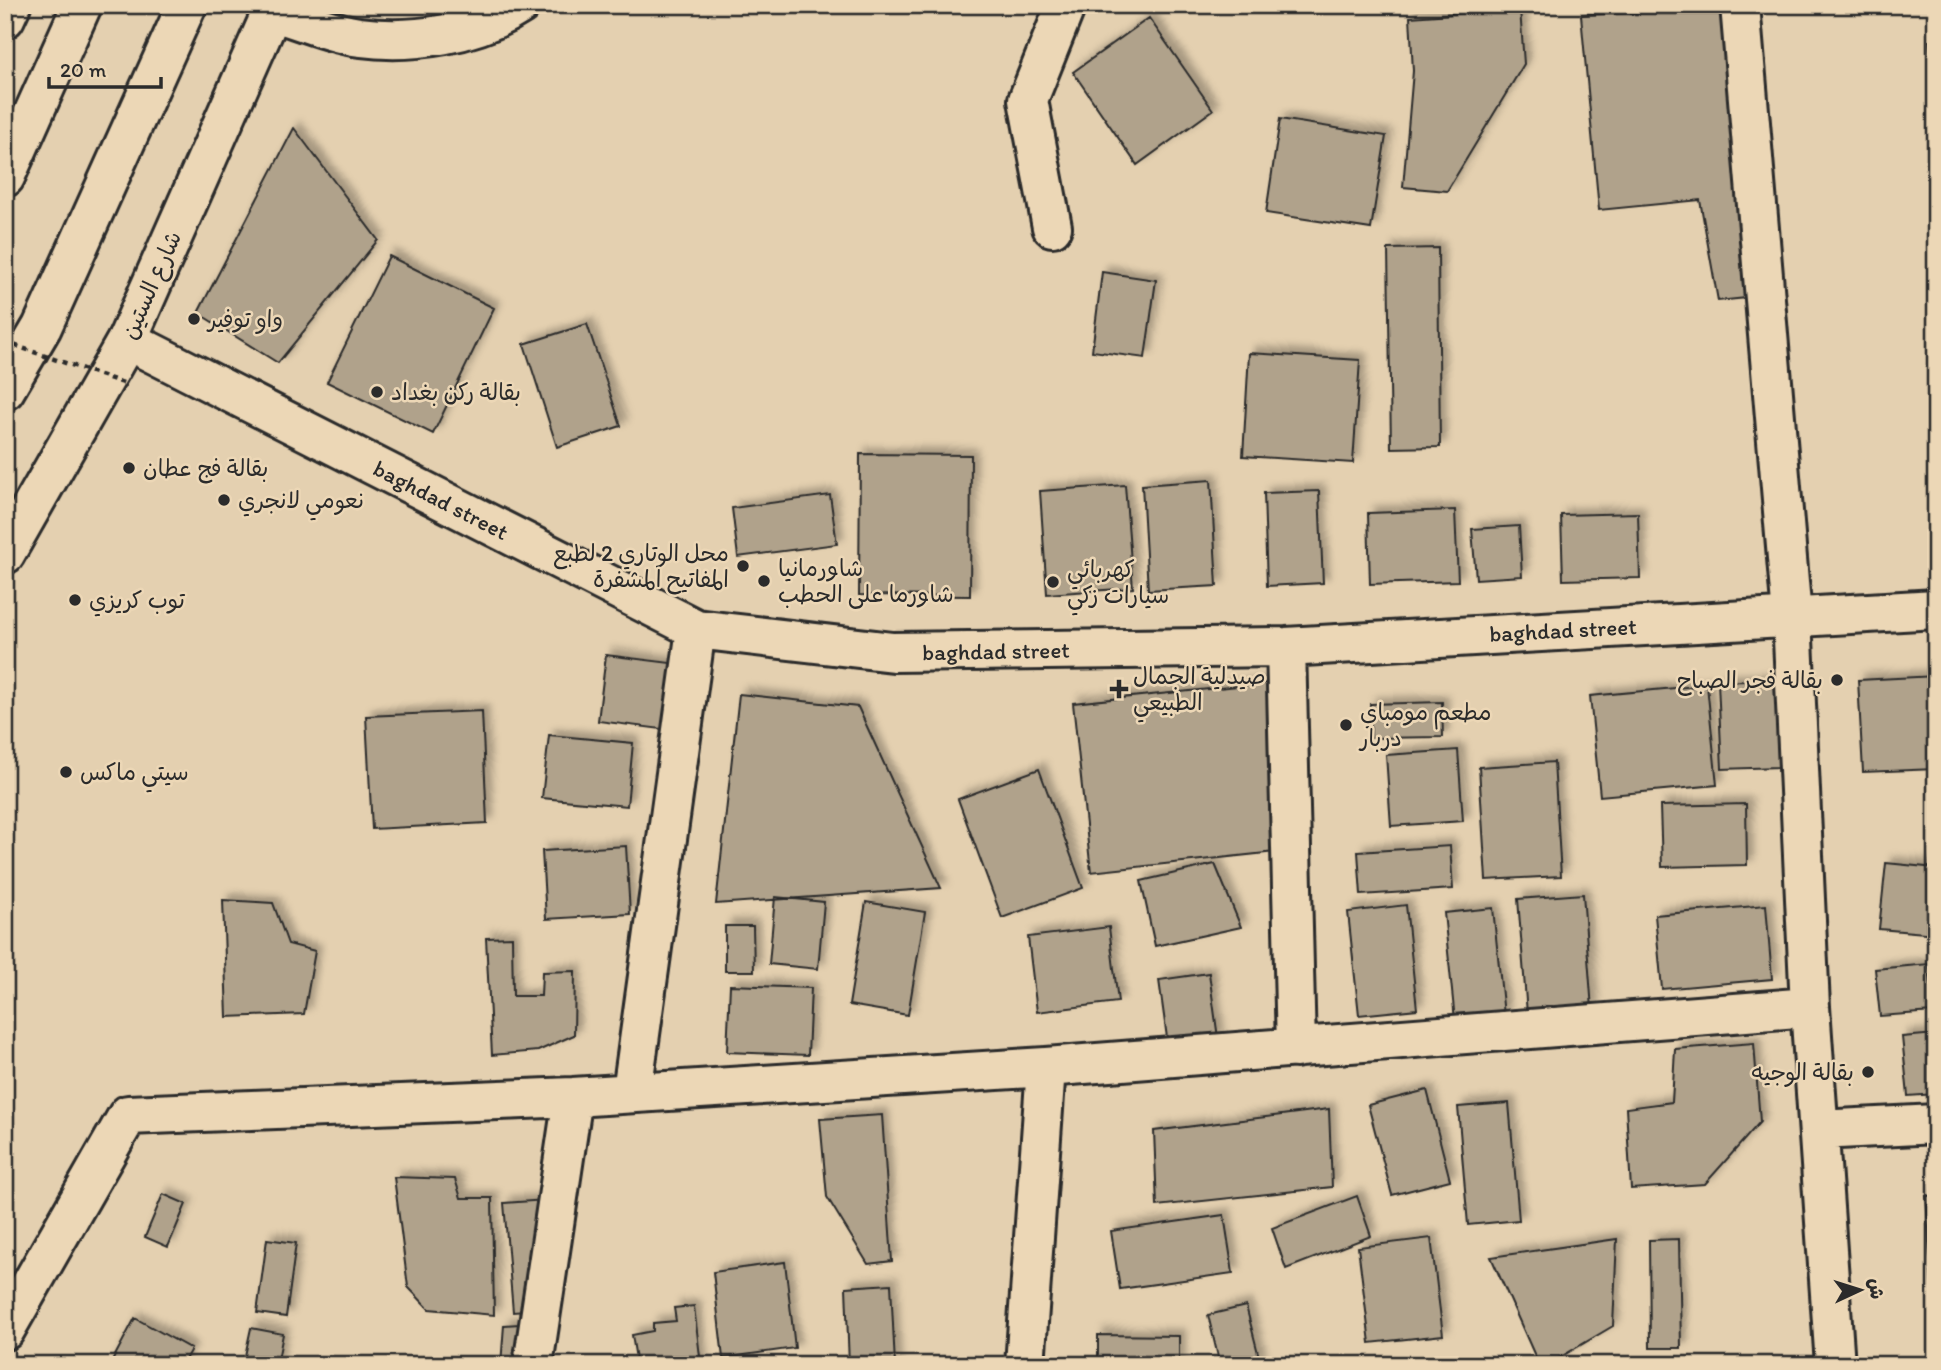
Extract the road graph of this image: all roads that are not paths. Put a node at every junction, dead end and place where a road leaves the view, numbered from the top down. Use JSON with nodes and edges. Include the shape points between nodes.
{"nodes":[{"id":1,"x":10,"y":5,"type":"edge"},
{"id":2,"x":82,"y":5,"type":"edge"},
{"id":3,"x":187,"y":5,"type":"edge"},
{"id":4,"x":520,"y":5,"type":"edge"},
{"id":5,"x":1066,"y":5,"type":"edge"},
{"id":6,"x":1740,"y":5,"type":"edge"},
{"id":7,"x":273,"y":8,"type":"edge"},
{"id":8,"x":5,"y":18,"type":"edge"},
{"id":9,"x":5,"y":177,"type":"edge"},
{"id":10,"x":1052,"y":228,"type":"dead end"},
{"id":11,"x":127,"y":340,"type":"junction"},
{"id":12,"x":5,"y":390,"type":"edge"},
{"id":13,"x":5,"y":554,"type":"edge"},
{"id":14,"x":1936,"y":610,"type":"edge"},
{"id":15,"x":1792,"y":617,"type":"junction"},
{"id":16,"x":696,"y":629,"type":"junction"},
{"id":17,"x":1286,"y":647,"type":"junction"},
{"id":18,"x":1810,"y":1007,"type":"junction"},
{"id":19,"x":1296,"y":1048,"type":"junction"},
{"id":20,"x":1046,"y":1067,"type":"junction"},
{"id":21,"x":632,"y":1092,"type":"junction"},
{"id":22,"x":573,"y":1097,"type":"junction"},
{"id":23,"x":1936,"y":1124,"type":"edge"},
{"id":24,"x":1819,"y":1130,"type":"junction"},
{"id":25,"x":5,"y":1330,"type":"edge"},
{"id":26,"x":533,"y":1365,"type":"edge"},
{"id":27,"x":1025,"y":1365,"type":"edge"},
{"id":28,"x":1835,"y":1365,"type":"edge"}],
"edges":[{"from":1,"to":8,"type":"main road"},
{"from":2,"to":9,"type":"main road"},
{"from":3,"to":12,"type":"main road","via":[[42,327]]},
{"from":4,"to":7,"type":"main road","via":[[501,18],[440,35],[397,39],[358,37]]},
{"from":5,"to":10,"type":"main road","via":[[1028,100]]},
{"from":6,"to":15,"type":"main road"},
{"from":7,"to":11,"type":"main road","name":"شارع الستين"},
{"from":11,"to":13,"type":"main road","name":"شارع الستين"},
{"from":11,"to":16,"type":"main road","name":"baghdad street"},
{"from":14,"to":15,"type":"main road","name":"baghdad street"},
{"from":15,"to":17,"type":"main road","name":"baghdad street"},
{"from":15,"to":18,"type":"main road"},
{"from":16,"to":17,"type":"main road","name":"baghdad street","via":[[893,652]]},
{"from":16,"to":21,"type":"main road"},
{"from":17,"to":19,"type":"main road"},
{"from":18,"to":19,"type":"main road"},
{"from":18,"to":24,"type":"main road"},
{"from":19,"to":20,"type":"main road"},
{"from":20,"to":21,"type":"main road"},
{"from":20,"to":27,"type":"main road"},
{"from":21,"to":22,"type":"main road"},
{"from":22,"to":25,"type":"main road","via":[[128,1115]]},
{"from":22,"to":26,"type":"main road"},
{"from":23,"to":24,"type":"main road"},
{"from":24,"to":28,"type":"main road"}]}
